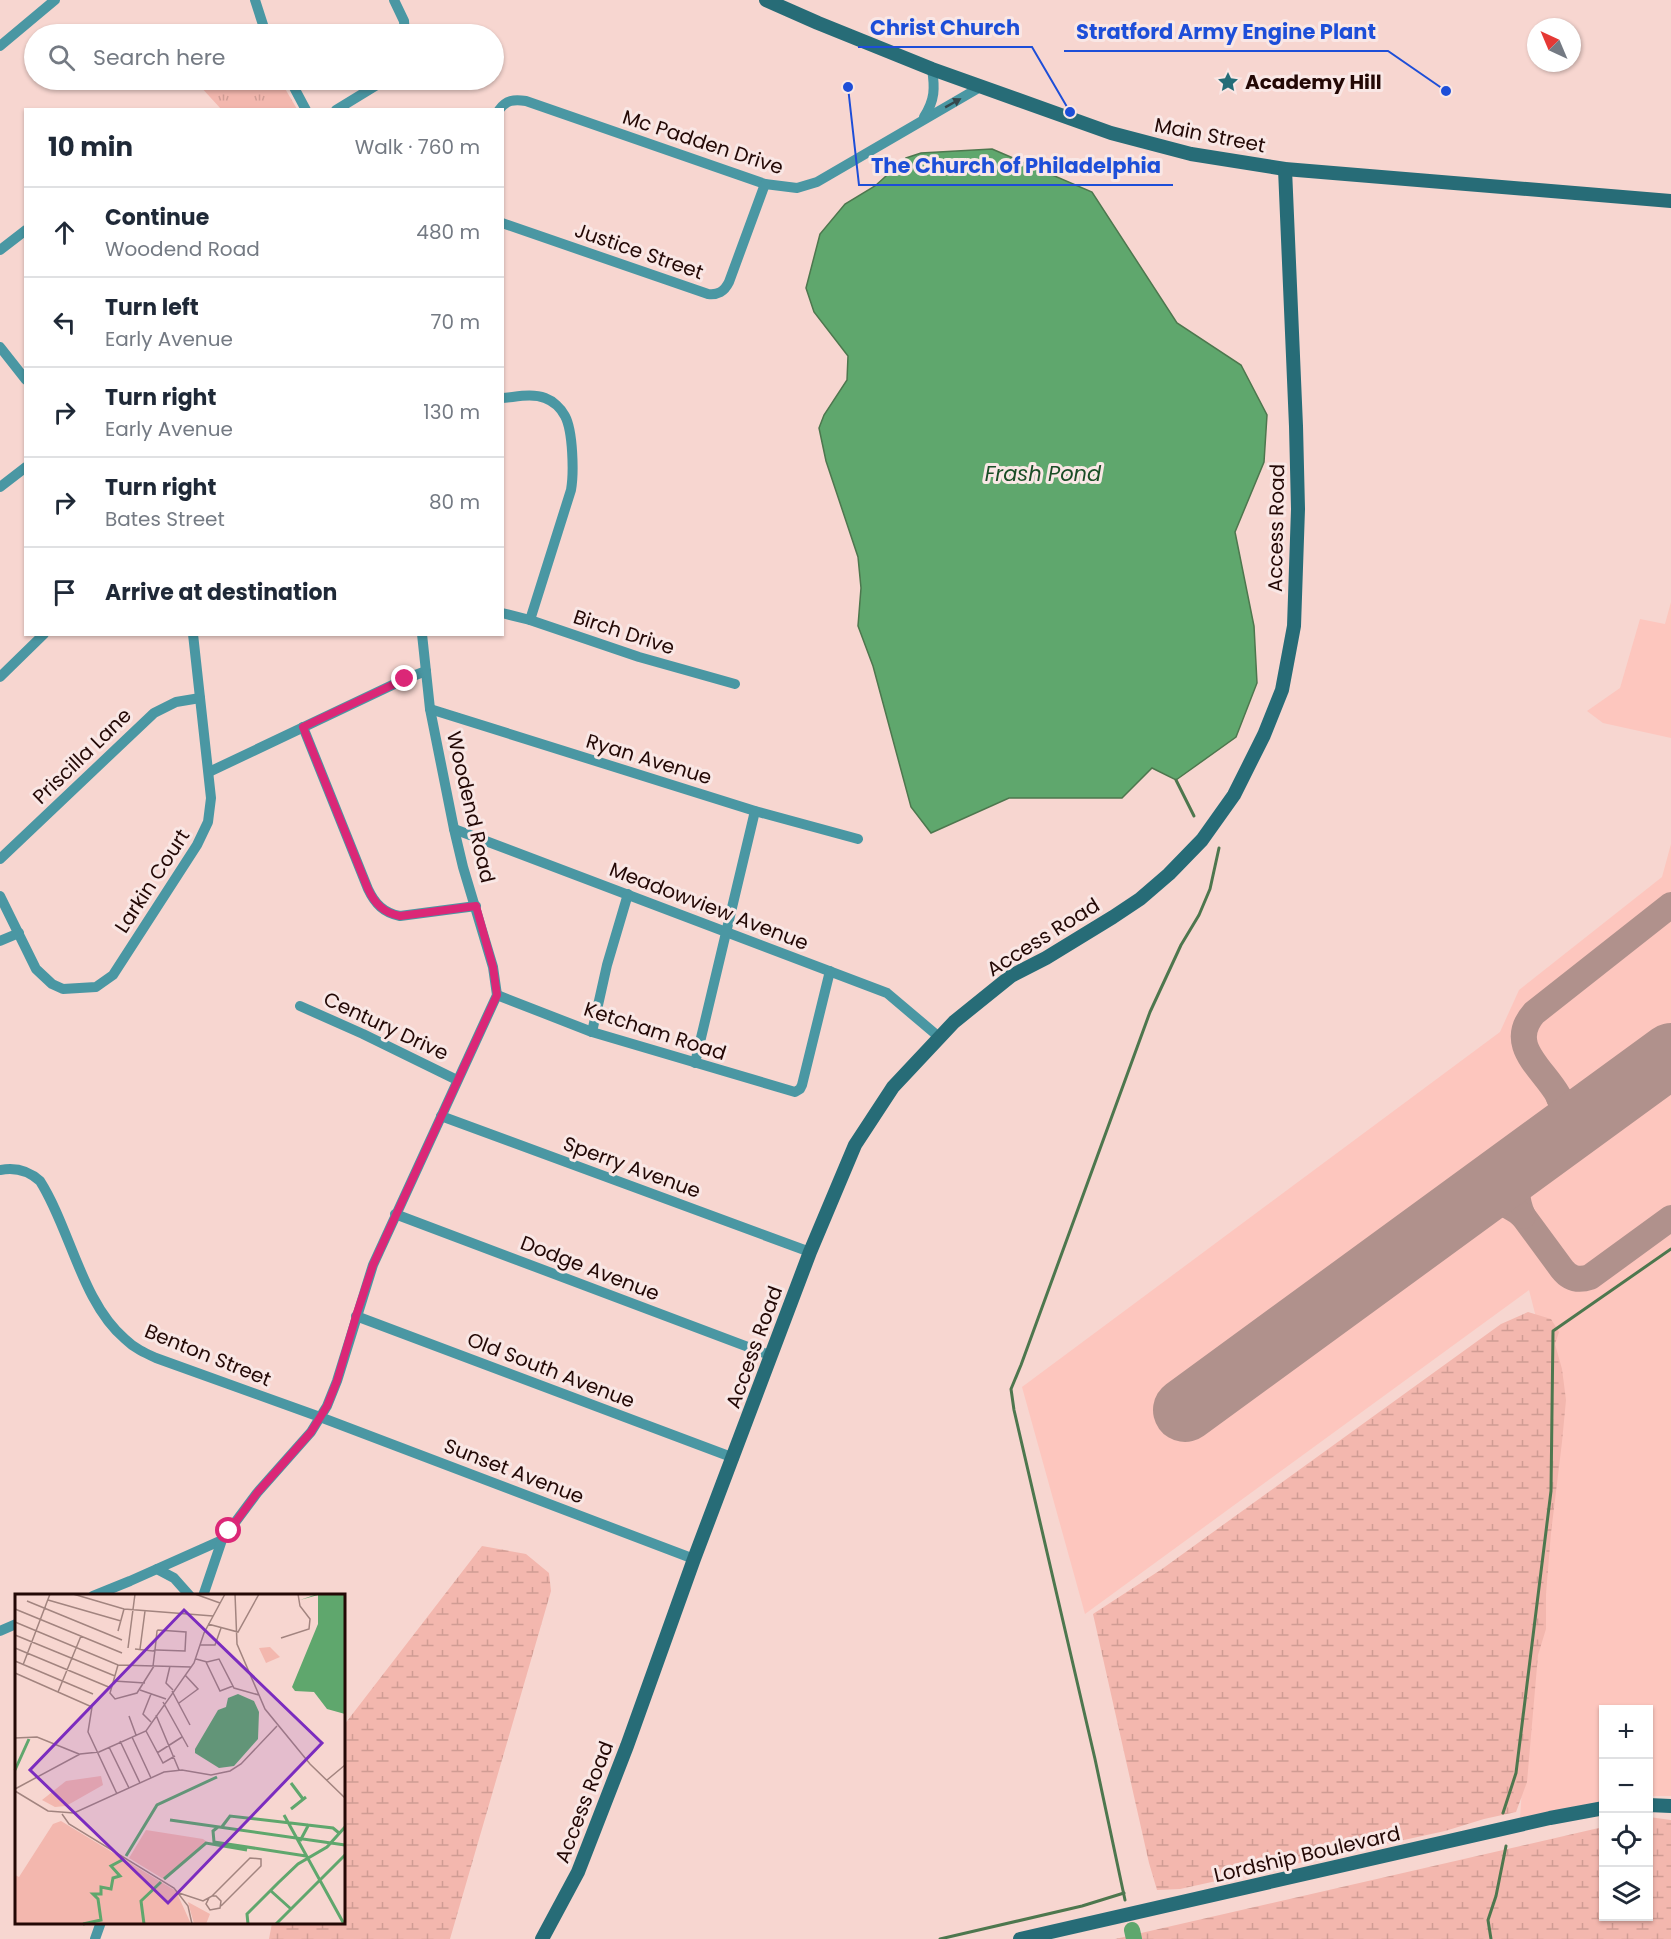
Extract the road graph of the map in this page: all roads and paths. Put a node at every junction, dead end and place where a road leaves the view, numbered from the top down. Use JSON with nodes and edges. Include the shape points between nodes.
{"nodes":[{"id":1,"x":55,"y":0,"type":"edge"},
{"id":2,"x":255,"y":0,"type":"edge"},
{"id":3,"x":394,"y":0,"type":"edge"},
{"id":4,"x":766,"y":0,"type":"edge"},
{"id":5,"x":26,"y":24,"type":"edge"},
{"id":6,"x":263,"y":24,"type":"edge"},
{"id":7,"x":404,"y":24,"type":"edge"},
{"id":8,"x":24,"y":26,"type":"edge"},
{"id":9,"x":0,"y":46,"type":"edge"},
{"id":10,"x":932,"y":69,"type":"junction"},
{"id":11,"x":982,"y":86,"type":"junction"},
{"id":12,"x":295,"y":90,"type":"edge"},
{"id":13,"x":369,"y":90,"type":"edge"},
{"id":14,"x":305,"y":108,"type":"edge"},
{"id":15,"x":339,"y":108,"type":"edge"},
{"id":16,"x":501,"y":108,"type":"edge"},
{"id":17,"x":923,"y":120,"type":"junction"},
{"id":18,"x":1285,"y":169,"type":"junction"},
{"id":19,"x":765,"y":184,"type":"junction"},
{"id":20,"x":1671,"y":201,"type":"edge"},
{"id":21,"x":504,"y":224,"type":"edge"},
{"id":22,"x":24,"y":232,"type":"edge"},
{"id":23,"x":0,"y":250,"type":"edge"},
{"id":24,"x":0,"y":346,"type":"edge"},
{"id":25,"x":24,"y":377,"type":"edge"},
{"id":26,"x":504,"y":399,"type":"edge"},
{"id":27,"x":24,"y":469,"type":"edge"},
{"id":28,"x":0,"y":487,"type":"edge"},
{"id":29,"x":504,"y":614,"type":"edge"},
{"id":30,"x":530,"y":620,"type":"junction"},
{"id":31,"x":42,"y":636,"type":"edge"},
{"id":32,"x":193,"y":636,"type":"edge"},
{"id":33,"x":422,"y":636,"type":"edge"},
{"id":34,"x":426,"y":671,"type":"junction"},
{"id":35,"x":0,"y":677,"type":"edge"},
{"id":36,"x":735,"y":684,"type":"dead end"},
{"id":37,"x":200,"y":698,"type":"junction"},
{"id":38,"x":430,"y":709,"type":"junction"},
{"id":39,"x":303,"y":727,"type":"junction"},
{"id":40,"x":209,"y":772,"type":"junction"},
{"id":41,"x":755,"y":811,"type":"junction"},
{"id":42,"x":454,"y":829,"type":"junction"},
{"id":43,"x":858,"y":839,"type":"dead end"},
{"id":44,"x":0,"y":859,"type":"edge"},
{"id":45,"x":628,"y":894,"type":"junction"},
{"id":46,"x":0,"y":896,"type":"edge"},
{"id":47,"x":476,"y":906,"type":"junction"},
{"id":48,"x":727,"y":932,"type":"junction"},
{"id":49,"x":19,"y":933,"type":"junction"},
{"id":50,"x":0,"y":940,"type":"edge"},
{"id":51,"x":830,"y":971,"type":"junction"},
{"id":52,"x":497,"y":995,"type":"junction"},
{"id":53,"x":300,"y":1005,"type":"dead end"},
{"id":54,"x":592,"y":1032,"type":"junction"},
{"id":55,"x":939,"y":1037,"type":"junction"},
{"id":56,"x":695,"y":1064,"type":"junction"},
{"id":57,"x":458,"y":1080,"type":"junction"},
{"id":58,"x":441,"y":1116,"type":"junction"},
{"id":59,"x":0,"y":1170,"type":"edge"},
{"id":60,"x":395,"y":1214,"type":"junction"},
{"id":61,"x":810,"y":1252,"type":"junction"},
{"id":62,"x":356,"y":1316,"type":"junction"},
{"id":63,"x":772,"y":1356,"type":"junction"},
{"id":64,"x":320,"y":1417,"type":"junction"},
{"id":65,"x":734,"y":1458,"type":"junction"},
{"id":66,"x":222,"y":1540,"type":"junction"},
{"id":67,"x":694,"y":1559,"type":"junction"},
{"id":68,"x":158,"y":1569,"type":"junction"},
{"id":69,"x":98,"y":1594,"type":"edge"},
{"id":70,"x":188,"y":1594,"type":"edge"},
{"id":71,"x":204,"y":1594,"type":"edge"},
{"id":72,"x":15,"y":1624,"type":"edge"},
{"id":73,"x":0,"y":1631,"type":"edge"},
{"id":74,"x":1653,"y":1805,"type":"edge"},
{"id":75,"x":1671,"y":1806,"type":"edge"},
{"id":76,"x":1599,"y":1809,"type":"edge"},
{"id":77,"x":101,"y":1924,"type":"edge"},
{"id":78,"x":95,"y":1939,"type":"edge"},
{"id":79,"x":542,"y":1939,"type":"edge"},
{"id":80,"x":1020,"y":1939,"type":"edge"}],
"edges":[{"from":1,"to":5,"type":"street"},
{"from":2,"to":6,"type":"street"},
{"from":3,"to":7,"type":"street"},
{"from":4,"to":10,"type":"main road","name":"Main Street"},
{"from":8,"to":9,"type":"street"},
{"from":10,"to":11,"type":"main road","name":"Main Street"},
{"from":10,"to":17,"type":"street","via":[[933,101]]},
{"from":17,"to":11,"type":"street","name":"Mc Padden Drive","one_way":true},
{"from":11,"to":18,"type":"main road","name":"Main Street","via":[[1111,133],[1191,154]]},
{"from":12,"to":14,"type":"street"},
{"from":13,"to":15,"type":"street"},
{"from":16,"to":19,"type":"street","name":"Mc Padden Drive","via":[[512,100],[526,101]]},
{"from":17,"to":19,"type":"street","name":"Mc Padden Drive","via":[[805,187]]},
{"from":18,"to":20,"type":"main road","name":"Main Street"},
{"from":18,"to":55,"type":"main road","name":"Access Road","via":[[1298,508],[1294,626],[1278,701],[1234,795],[1202,840],[1169,874],[1113,917],[1011,976]]},
{"from":19,"to":21,"type":"street","name":"Justice Street","via":[[729,282],[718,294],[708,294]]},
{"from":22,"to":23,"type":"street"},
{"from":24,"to":25,"type":"street"},
{"from":26,"to":30,"type":"street","via":[[540,397],[560,407],[567,418],[572,455],[571,490]]},
{"from":27,"to":28,"type":"street"},
{"from":29,"to":30,"type":"street","name":"Birch Drive"},
{"from":30,"to":36,"type":"street","name":"Birch Drive"},
{"from":31,"to":35,"type":"street"},
{"from":32,"to":37,"type":"street","name":"Larkin Court"},
{"from":33,"to":34,"type":"street","name":"Woodend Road"},
{"from":34,"to":38,"type":"street","name":"Woodend Road"},
{"from":34,"to":39,"type":"street"},
{"from":37,"to":40,"type":"street","name":"Larkin Court"},
{"from":37,"to":44,"type":"street","name":"Priscilla Lane","via":[[176,702],[154,713]]},
{"from":38,"to":41,"type":"street","name":"Ryan Avenue"},
{"from":38,"to":42,"type":"street","name":"Woodend Road"},
{"from":39,"to":40,"type":"street"},
{"from":39,"to":47,"type":"street","via":[[377,905],[400,916]]},
{"from":40,"to":49,"type":"street","name":"Larkin Court","via":[[211,812],[204,833],[113,975],[96,987],[63,988],[52,984],[36,969]]},
{"from":41,"to":43,"type":"street","name":"Ryan Avenue"},
{"from":41,"to":48,"type":"street"},
{"from":42,"to":45,"type":"street","name":"Meadowview Avenue"},
{"from":42,"to":47,"type":"street","name":"Woodend Road"},
{"from":45,"to":48,"type":"street","name":"Meadowview Avenue"},
{"from":45,"to":54,"type":"street"},
{"from":46,"to":49,"type":"street","name":"Larkin Court"},
{"from":47,"to":52,"type":"street","name":"Woodend Road"},
{"from":48,"to":51,"type":"street","name":"Meadowview Avenue"},
{"from":48,"to":56,"type":"street"},
{"from":49,"to":50,"type":"street"},
{"from":51,"to":55,"type":"street","name":"Meadowview Avenue","via":[[887,993]]},
{"from":51,"to":56,"type":"street","name":"Ketcham Road","via":[[800,1089],[790,1092]]},
{"from":52,"to":54,"type":"street","name":"Ketcham Road"},
{"from":52,"to":57,"type":"street"},
{"from":53,"to":57,"type":"street","name":"Century Drive"},
{"from":54,"to":56,"type":"street","name":"Ketcham Road"},
{"from":55,"to":61,"type":"main road","name":"Access Road","via":[[893,1087],[855,1145]]},
{"from":57,"to":58,"type":"street"},
{"from":58,"to":60,"type":"street"},
{"from":58,"to":61,"type":"street","name":"Sperry Avenue"},
{"from":59,"to":64,"type":"street","name":"Benton Street","via":[[20,1170],[40,1181],[101,1312],[124,1339],[156,1358]]},
{"from":60,"to":62,"type":"street"},
{"from":60,"to":63,"type":"street","name":"Dodge Avenue"},
{"from":61,"to":63,"type":"main road","name":"Access Road"},
{"from":62,"to":64,"type":"street","via":[[337,1381]]},
{"from":62,"to":65,"type":"street","name":"Old South Avenue"},
{"from":63,"to":65,"type":"main road","name":"Access Road"},
{"from":64,"to":66,"type":"street"},
{"from":64,"to":67,"type":"street","name":"Sunset Avenue"},
{"from":65,"to":67,"type":"main road","name":"Access Road"},
{"from":66,"to":68,"type":"street"},
{"from":66,"to":71,"type":"street"},
{"from":67,"to":79,"type":"main road","name":"Access Road","via":[[578,1872]]},
{"from":68,"to":69,"type":"street"},
{"from":68,"to":70,"type":"street","via":[[174,1578]]},
{"from":72,"to":73,"type":"street"},
{"from":74,"to":75,"type":"main road"},
{"from":76,"to":80,"type":"main road","name":"Lordship Boulevard"},
{"from":77,"to":78,"type":"street"}]}
